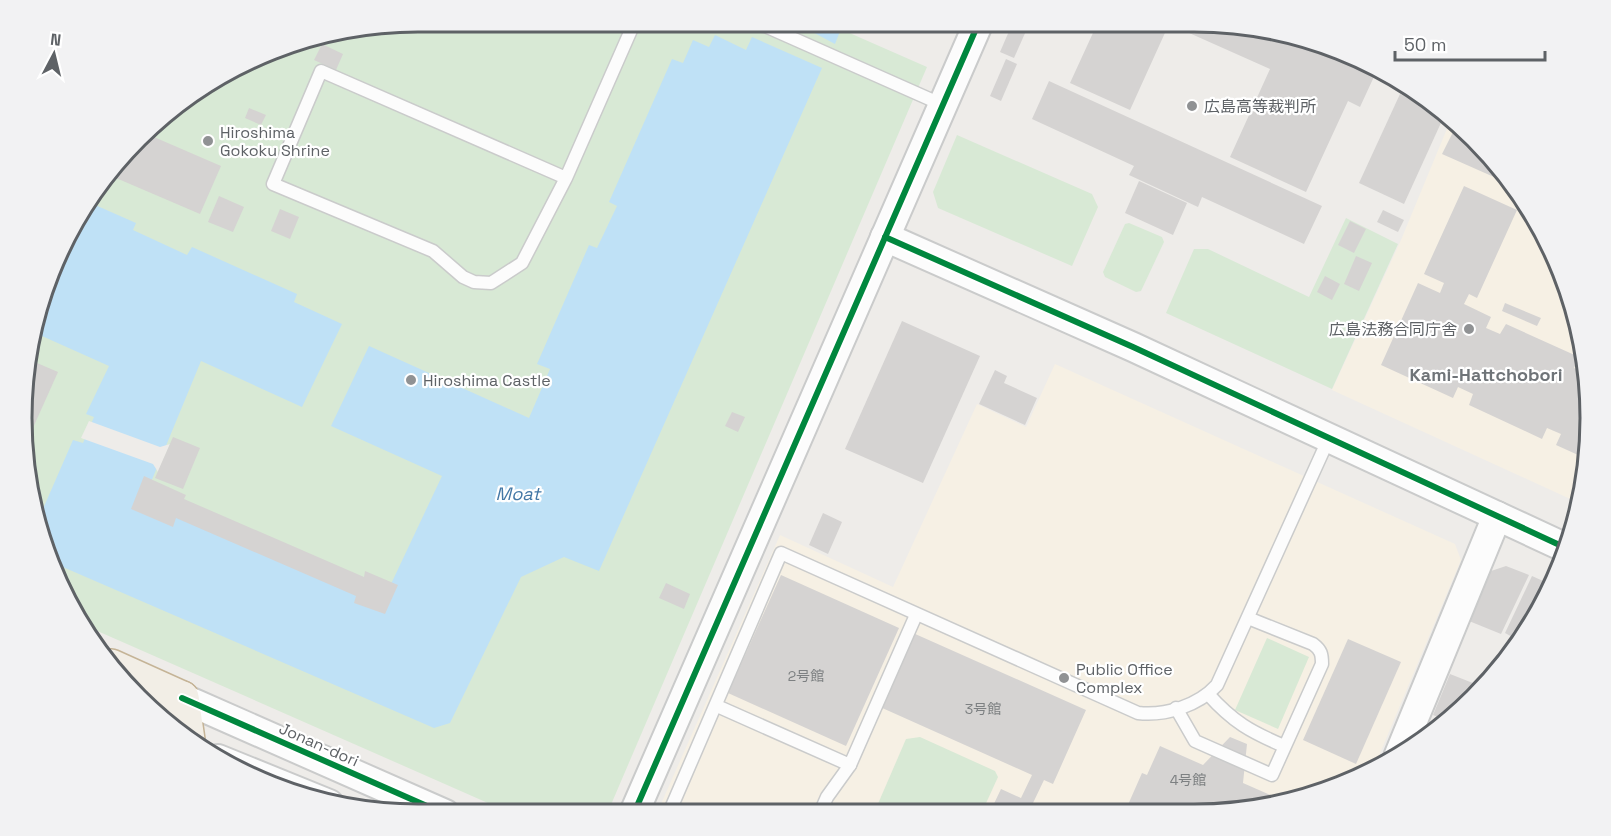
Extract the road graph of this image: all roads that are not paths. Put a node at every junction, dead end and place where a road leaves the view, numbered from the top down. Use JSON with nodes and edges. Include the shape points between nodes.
{"nodes":[{"id":1,"x":630,"y":32,"type":"edge"},
{"id":2,"x":779,"y":32,"type":"edge"},
{"id":3,"x":975,"y":32,"type":"edge"},
{"id":4,"x":943,"y":105,"type":"junction"},
{"id":5,"x":566,"y":178,"type":"junction"},
{"id":6,"x":885,"y":237,"type":"junction"},
{"id":7,"x":1329,"y":438,"type":"junction"},
{"id":8,"x":1497,"y":516,"type":"junction"},
{"id":9,"x":1558,"y":544,"type":"edge"},
{"id":10,"x":916,"y":615,"type":"junction"},
{"id":11,"x":1248,"y":618,"type":"junction"},
{"id":12,"x":140,"y":686,"type":"edge"},
{"id":13,"x":1208,"y":694,"type":"junction"},
{"id":14,"x":169,"y":706,"type":"edge"},
{"id":15,"x":717,"y":706,"type":"junction"},
{"id":16,"x":1176,"y":708,"type":"junction"},
{"id":17,"x":177,"y":720,"type":"edge"},
{"id":18,"x":1404,"y":741,"type":"edge"},
{"id":19,"x":1284,"y":746,"type":"junction"},
{"id":20,"x":850,"y":765,"type":"junction"},
{"id":21,"x":419,"y":804,"type":"edge"},
{"id":22,"x":638,"y":804,"type":"edge"},
{"id":23,"x":673,"y":804,"type":"edge"},
{"id":24,"x":824,"y":804,"type":"edge"}],
"edges":[{"from":1,"to":5,"type":"lane"},
{"from":2,"to":4,"type":"lane"},
{"from":3,"to":4,"type":"street"},
{"from":4,"to":6,"type":"street"},
{"from":5,"to":5,"type":"lane","via":[[321,71],[273,184],[433,251],[474,282],[491,283],[522,263]]},
{"from":6,"to":7,"type":"street"},
{"from":6,"to":22,"type":"street"},
{"from":7,"to":8,"type":"street"},
{"from":7,"to":11,"type":"lane"},
{"from":8,"to":9,"type":"street"},
{"from":8,"to":18,"type":"street"},
{"from":10,"to":15,"type":"lane","via":[[781,554],[716,700]]},
{"from":10,"to":16,"type":"lane","via":[[1138,713],[1158,715]]},
{"from":10,"to":20,"type":"lane"},
{"from":11,"to":13,"type":"lane","via":[[1222,675]]},
{"from":11,"to":19,"type":"lane","via":[[1313,644],[1322,656],[1322,664]]},
{"from":12,"to":14,"type":"highway"},
{"from":13,"to":16,"type":"lane"},
{"from":13,"to":19,"type":"lane","via":[[1248,731]]},
{"from":14,"to":17,"type":"highway"},
{"from":14,"to":21,"type":"street","name":"Jonan-dori"},
{"from":15,"to":20,"type":"lane"},
{"from":15,"to":23,"type":"lane"},
{"from":16,"to":19,"type":"lane","via":[[1195,741],[1272,775]]},
{"from":20,"to":24,"type":"lane"}]}
